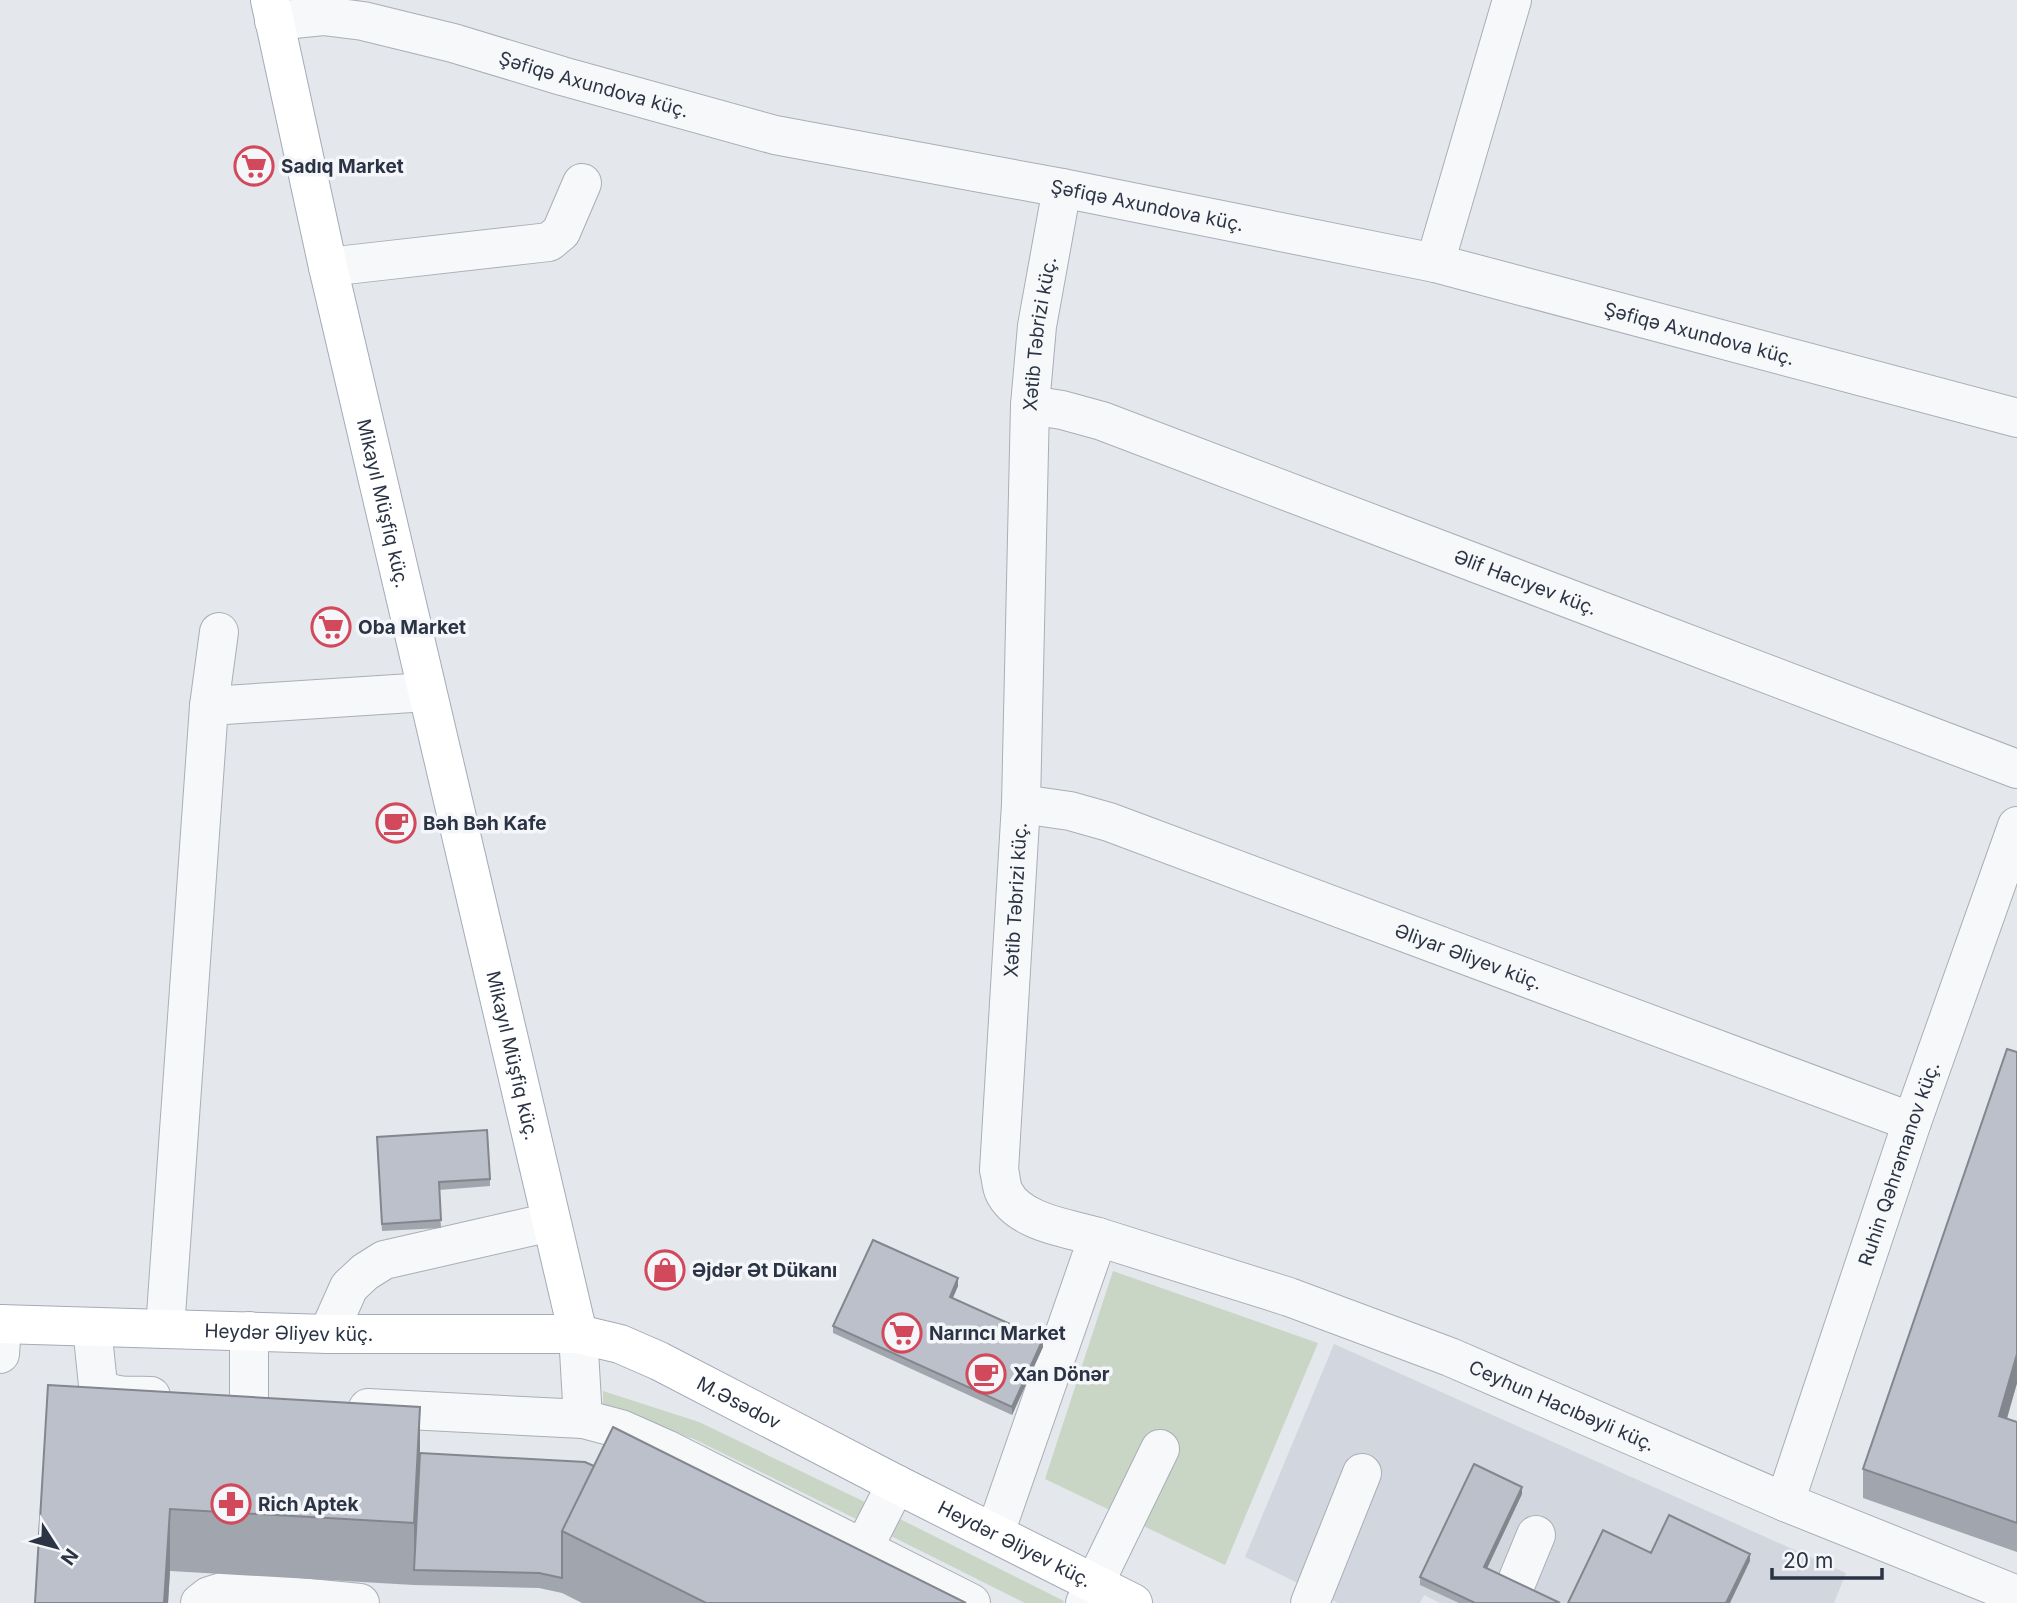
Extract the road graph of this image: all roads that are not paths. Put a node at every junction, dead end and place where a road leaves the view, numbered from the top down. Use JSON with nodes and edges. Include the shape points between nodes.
{"nodes":[{"id":1,"x":1511,"y":0,"type":"edge"},
{"id":2,"x":272,"y":10,"type":"edge"},
{"id":3,"x":582,"y":183,"type":"dead end"},
{"id":4,"x":1062,"y":188,"type":"junction"},
{"id":5,"x":1435,"y":263,"type":"junction"},
{"id":6,"x":328,"y":267,"type":"junction"},
{"id":7,"x":1030,"y":405,"type":"junction"},
{"id":8,"x":2017,"y":418,"type":"edge"},
{"id":9,"x":219,"y":632,"type":"dead end"},
{"id":10,"x":427,"y":692,"type":"junction"},
{"id":11,"x":209,"y":706,"type":"junction"},
{"id":12,"x":2017,"y":769,"type":"edge"},
{"id":13,"x":1021,"y":804,"type":"junction"},
{"id":14,"x":2017,"y":826,"type":"edge"},
{"id":15,"x":1912,"y":1122,"type":"junction"},
{"id":16,"x":551,"y":1222,"type":"junction"},
{"id":17,"x":1098,"y":1237,"type":"junction"},
{"id":18,"x":92,"y":1326,"type":"junction"},
{"id":19,"x":165,"y":1329,"type":"junction"},
{"id":20,"x":249,"y":1331,"type":"junction"},
{"id":21,"x":1,"y":1334,"type":"edge"},
{"id":22,"x":328,"y":1334,"type":"junction"},
{"id":23,"x":578,"y":1334,"type":"junction"},
{"id":24,"x":332,"y":1406,"type":"edge"},
{"id":25,"x":583,"y":1419,"type":"junction"},
{"id":26,"x":1160,"y":1449,"type":"dead end"},
{"id":27,"x":1362,"y":1473,"type":"dead end"},
{"id":28,"x":896,"y":1484,"type":"junction"},
{"id":29,"x":1785,"y":1502,"type":"junction"},
{"id":30,"x":995,"y":1533,"type":"junction"},
{"id":31,"x":1536,"y":1535,"type":"dead end"},
{"id":32,"x":863,"y":1549,"type":"junction"},
{"id":33,"x":1090,"y":1593,"type":"edge"},
{"id":34,"x":2017,"y":1595,"type":"edge"},
{"id":35,"x":200,"y":1603,"type":"edge"},
{"id":36,"x":360,"y":1603,"type":"edge"},
{"id":37,"x":971,"y":1603,"type":"edge"},
{"id":38,"x":1133,"y":1603,"type":"edge"},
{"id":39,"x":1310,"y":1603,"type":"edge"},
{"id":40,"x":1508,"y":1603,"type":"edge"}],
"edges":[{"from":1,"to":5,"type":"street"},
{"from":2,"to":4,"type":"street","name":"Şəfiqə Axundova küç.","via":[[363,21],[453,43],[775,135]]},
{"from":2,"to":6,"type":"main road","name":"Mikayıl Müşfiq küç."},
{"from":3,"to":6,"type":"street","via":[[561,232],[550,242]]},
{"from":4,"to":5,"type":"street","name":"Şəfiqə Axundova küç."},
{"from":4,"to":7,"type":"street","name":"Xətib Təbrizi küç.","via":[[1037,326]]},
{"from":5,"to":8,"type":"street","name":"Şəfiqə Axundova küç."},
{"from":6,"to":10,"type":"main road","name":"Mikayıl Müşfiq küç."},
{"from":7,"to":12,"type":"street","name":"Əlif Hacıyev küç.","via":[[1102,421]]},
{"from":7,"to":13,"type":"street","name":"Xətib Təbrizi küç."},
{"from":9,"to":11,"type":"street"},
{"from":10,"to":11,"type":"street"},
{"from":10,"to":16,"type":"main road","name":"Mikayıl Müşfiq küç."},
{"from":11,"to":19,"type":"street"},
{"from":13,"to":15,"type":"street","name":"Əliyar Əliyev küç.","via":[[1109,822]]},
{"from":13,"to":17,"type":"street","name":"Xətib Təbrizi küç.","via":[[999,1170],[1004,1192],[1017,1208],[1031,1217]]},
{"from":14,"to":15,"type":"street","name":"Ruhin Qəhrəmanov küç."},
{"from":15,"to":29,"type":"street","name":"Ruhin Qəhrəmanov küç."},
{"from":16,"to":22,"type":"street","via":[[384,1260],[349,1287]]},
{"from":16,"to":23,"type":"main road","name":"Mikayıl Müşfiq küç."},
{"from":17,"to":29,"type":"street","name":"Ceyhun Hacıbəyli küç.","via":[[1289,1297],[1450,1357]]},
{"from":17,"to":30,"type":"street"},
{"from":18,"to":19,"type":"main road","name":"Heydər Əliyev küç."},
{"from":18,"to":20,"type":"street","via":[[98,1385],[104,1392],[262,1402]]},
{"from":18,"to":21,"type":"main road","name":"Heydər Əliyev küç."},
{"from":19,"to":20,"type":"main road","name":"Heydər Əliyev küç."},
{"from":20,"to":22,"type":"main road","name":"Heydər Əliyev küç."},
{"from":22,"to":23,"type":"main road","name":"Heydər Əliyev küç."},
{"from":23,"to":25,"type":"street"},
{"from":23,"to":28,"type":"main road","name":"M.Əsədov","via":[[659,1361]]},
{"from":24,"to":25,"type":"street"},
{"from":25,"to":32,"type":"street","via":[[666,1448]]},
{"from":26,"to":33,"type":"street"},
{"from":27,"to":39,"type":"street"},
{"from":28,"to":30,"type":"main road","name":"Heydər Əliyev küç."},
{"from":28,"to":32,"type":"street"},
{"from":29,"to":34,"type":"street","name":"Ceyhun Hacıbəyli küç."},
{"from":30,"to":33,"type":"main road","name":"Heydər Əliyev küç."},
{"from":31,"to":40,"type":"street"},
{"from":32,"to":37,"type":"street"},
{"from":33,"to":38,"type":"main road","name":"Heydər Əliyev küç."},
{"from":35,"to":36,"type":"street","via":[[228,1590]]}]}
